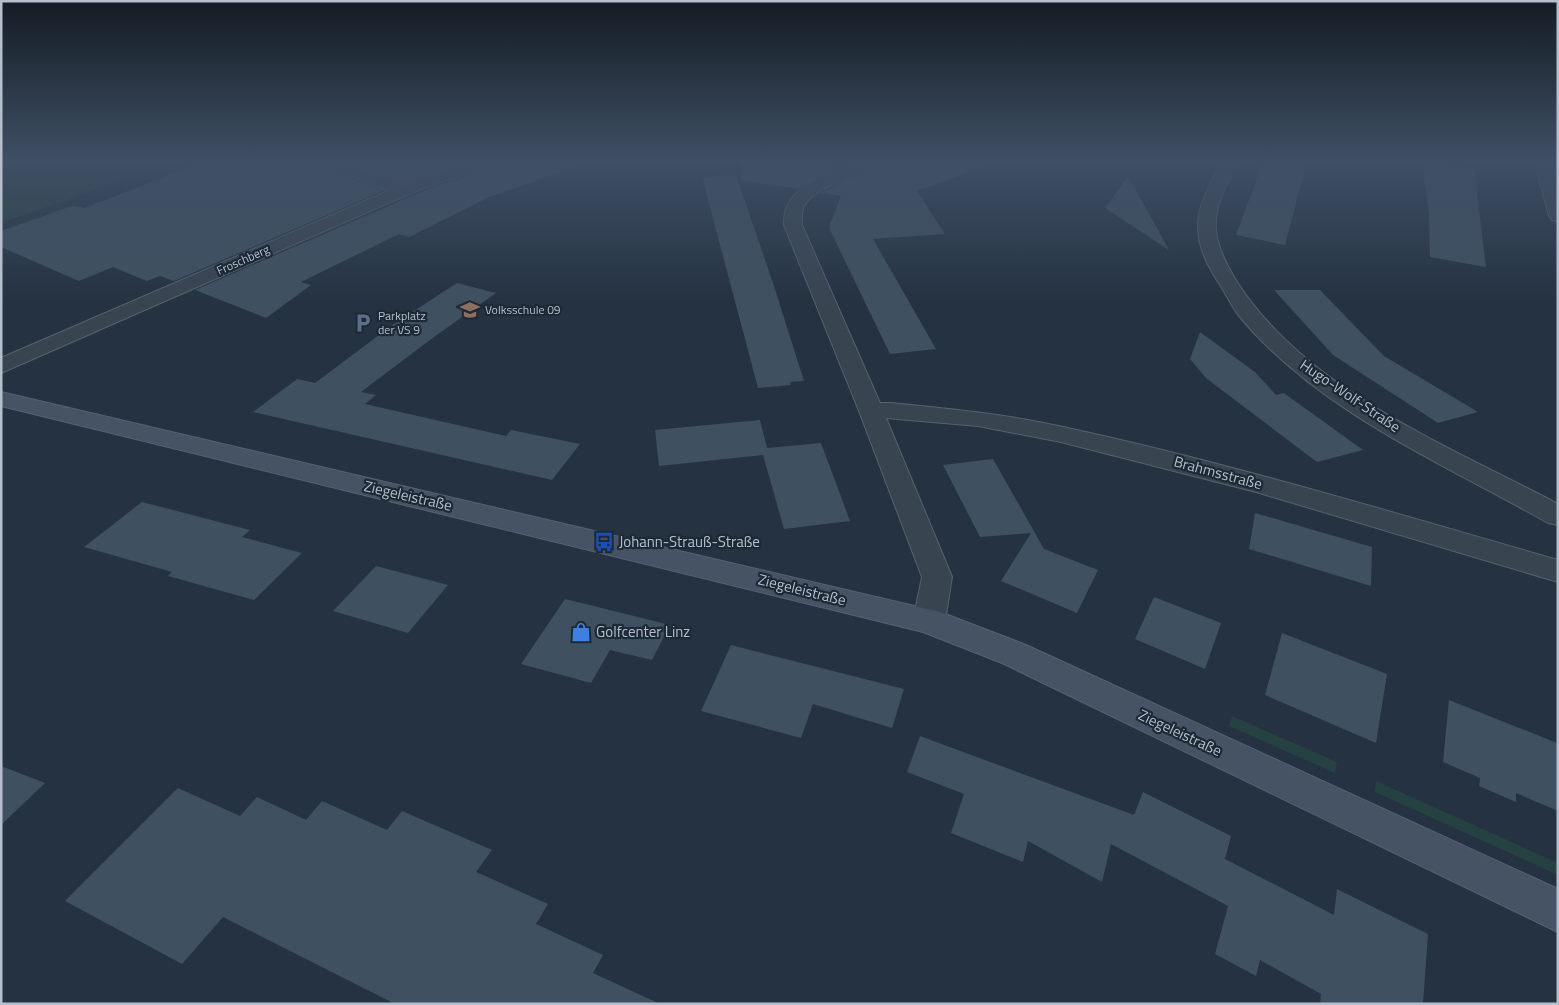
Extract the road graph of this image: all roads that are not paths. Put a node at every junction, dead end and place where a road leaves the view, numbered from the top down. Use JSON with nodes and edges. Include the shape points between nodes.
{"nodes":[{"id":1,"x":361,"y":209,"type":"edge"},
{"id":2,"x":794,"y":209,"type":"edge"},
{"id":3,"x":1209,"y":209,"type":"edge"},
{"id":4,"x":1,"y":366,"type":"edge"},
{"id":5,"x":1,"y":399,"type":"edge"},
{"id":6,"x":871,"y":411,"type":"junction"},
{"id":7,"x":1558,"y":516,"type":"edge"},
{"id":8,"x":1558,"y":571,"type":"edge"},
{"id":9,"x":929,"y":621,"type":"junction"},
{"id":10,"x":1558,"y":911,"type":"edge"}],
"edges":[{"from":1,"to":4,"type":"street","name":"Froschberg"},
{"from":2,"to":6,"type":"street","via":[[793,225],[800,246]]},
{"from":3,"to":7,"type":"street","name":"Hugo-Wolf-Straße","via":[[1207,236],[1226,282],[1274,341],[1316,376],[1376,417],[1457,464]]},
{"from":5,"to":9,"type":"street","name":"Ziegeleistraße"},
{"from":6,"to":8,"type":"street","name":"Brahmsstraße","via":[[978,419],[1062,434],[1263,485]]},
{"from":6,"to":9,"type":"street","via":[[936,578]]},
{"from":9,"to":10,"type":"street","name":"Ziegeleistraße","via":[[1014,654]]}]}
